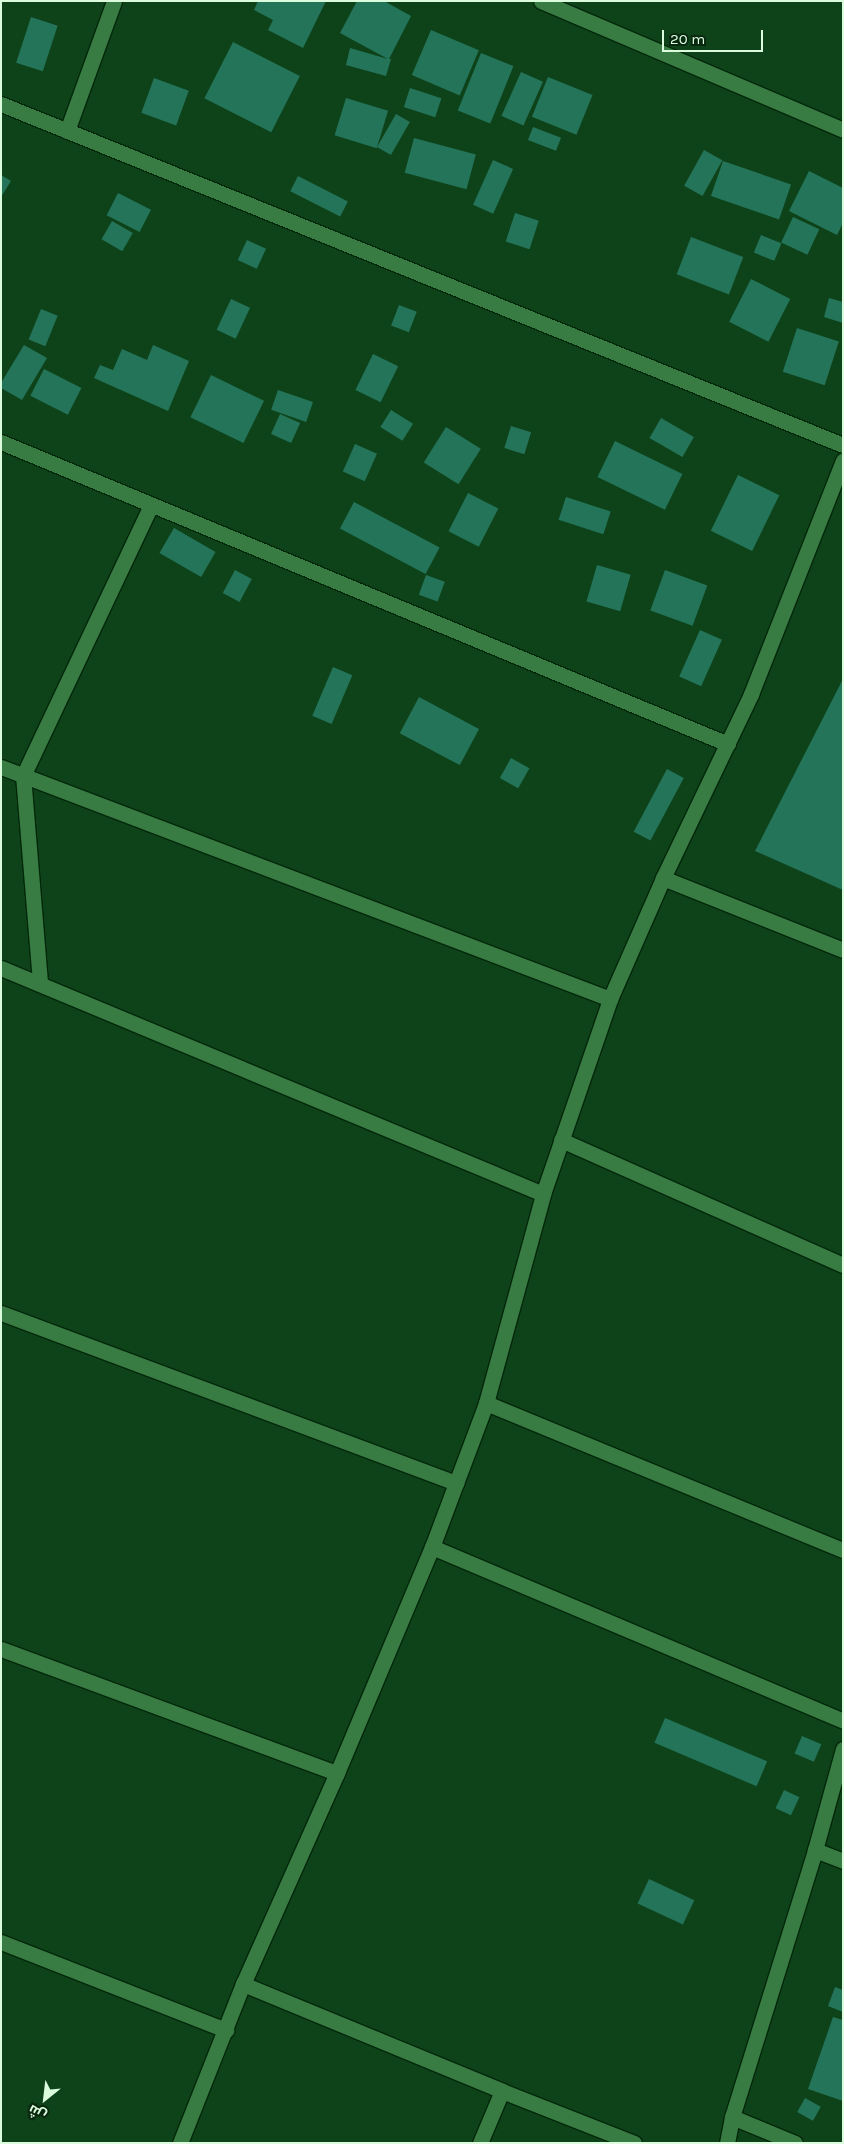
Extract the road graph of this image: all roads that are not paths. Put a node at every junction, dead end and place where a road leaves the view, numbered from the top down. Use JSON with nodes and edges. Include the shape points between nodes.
{"nodes":[{"id":1,"x":114,"y":1,"type":"edge"},
{"id":2,"x":541,"y":1,"type":"edge"},
{"id":3,"x":1,"y":104,"type":"edge"},
{"id":4,"x":843,"y":130,"type":"edge"},
{"id":5,"x":67,"y":131,"type":"junction"},
{"id":6,"x":1,"y":442,"type":"edge"},
{"id":7,"x":843,"y":445,"type":"edge"},
{"id":8,"x":843,"y":460,"type":"edge"},
{"id":9,"x":151,"y":505,"type":"junction"},
{"id":10,"x":728,"y":744,"type":"junction"},
{"id":11,"x":1,"y":767,"type":"edge"},
{"id":12,"x":23,"y":776,"type":"junction"},
{"id":13,"x":663,"y":878,"type":"junction"},
{"id":14,"x":843,"y":950,"type":"edge"},
{"id":15,"x":1,"y":968,"type":"edge"},
{"id":16,"x":40,"y":982,"type":"junction"},
{"id":17,"x":610,"y":999,"type":"junction"},
{"id":18,"x":561,"y":1140,"type":"junction"},
{"id":19,"x":543,"y":1194,"type":"junction"},
{"id":20,"x":843,"y":1265,"type":"edge"},
{"id":21,"x":1,"y":1313,"type":"edge"},
{"id":22,"x":486,"y":1402,"type":"junction"},
{"id":23,"x":456,"y":1483,"type":"junction"},
{"id":24,"x":432,"y":1547,"type":"junction"},
{"id":25,"x":843,"y":1550,"type":"edge"},
{"id":26,"x":1,"y":1649,"type":"edge"},
{"id":27,"x":843,"y":1721,"type":"edge"},
{"id":28,"x":843,"y":1749,"type":"edge"},
{"id":29,"x":337,"y":1773,"type":"junction"},
{"id":30,"x":815,"y":1850,"type":"junction"},
{"id":31,"x":843,"y":1861,"type":"edge"},
{"id":32,"x":1,"y":1942,"type":"edge"},
{"id":33,"x":243,"y":1984,"type":"junction"},
{"id":34,"x":226,"y":2030,"type":"junction"},
{"id":35,"x":502,"y":2091,"type":"junction"},
{"id":36,"x":732,"y":2117,"type":"junction"},
{"id":37,"x":180,"y":2143,"type":"edge"},
{"id":38,"x":480,"y":2143,"type":"edge"},
{"id":39,"x":634,"y":2143,"type":"edge"},
{"id":40,"x":727,"y":2143,"type":"edge"},
{"id":41,"x":795,"y":2143,"type":"edge"}],
"edges":[{"from":1,"to":5,"type":"street"},
{"from":2,"to":4,"type":"street"},
{"from":3,"to":5,"type":"street"},
{"from":5,"to":7,"type":"street"},
{"from":6,"to":9,"type":"street"},
{"from":8,"to":10,"type":"street","via":[[751,694]]},
{"from":9,"to":10,"type":"street"},
{"from":9,"to":12,"type":"street"},
{"from":10,"to":13,"type":"street"},
{"from":11,"to":12,"type":"street"},
{"from":12,"to":16,"type":"street"},
{"from":12,"to":17,"type":"street"},
{"from":13,"to":14,"type":"street"},
{"from":13,"to":17,"type":"street"},
{"from":15,"to":16,"type":"street"},
{"from":16,"to":19,"type":"street"},
{"from":17,"to":18,"type":"street"},
{"from":18,"to":19,"type":"street"},
{"from":18,"to":20,"type":"street"},
{"from":19,"to":22,"type":"street"},
{"from":21,"to":23,"type":"street"},
{"from":22,"to":23,"type":"street"},
{"from":22,"to":25,"type":"street"},
{"from":23,"to":24,"type":"street"},
{"from":24,"to":27,"type":"street"},
{"from":24,"to":29,"type":"street"},
{"from":26,"to":29,"type":"street"},
{"from":28,"to":30,"type":"street"},
{"from":29,"to":33,"type":"street"},
{"from":30,"to":31,"type":"street"},
{"from":30,"to":36,"type":"street"},
{"from":32,"to":34,"type":"street"},
{"from":33,"to":34,"type":"street"},
{"from":33,"to":35,"type":"street"},
{"from":34,"to":37,"type":"street"},
{"from":35,"to":38,"type":"street"},
{"from":35,"to":39,"type":"street"},
{"from":36,"to":40,"type":"street"},
{"from":36,"to":41,"type":"street"}]}
